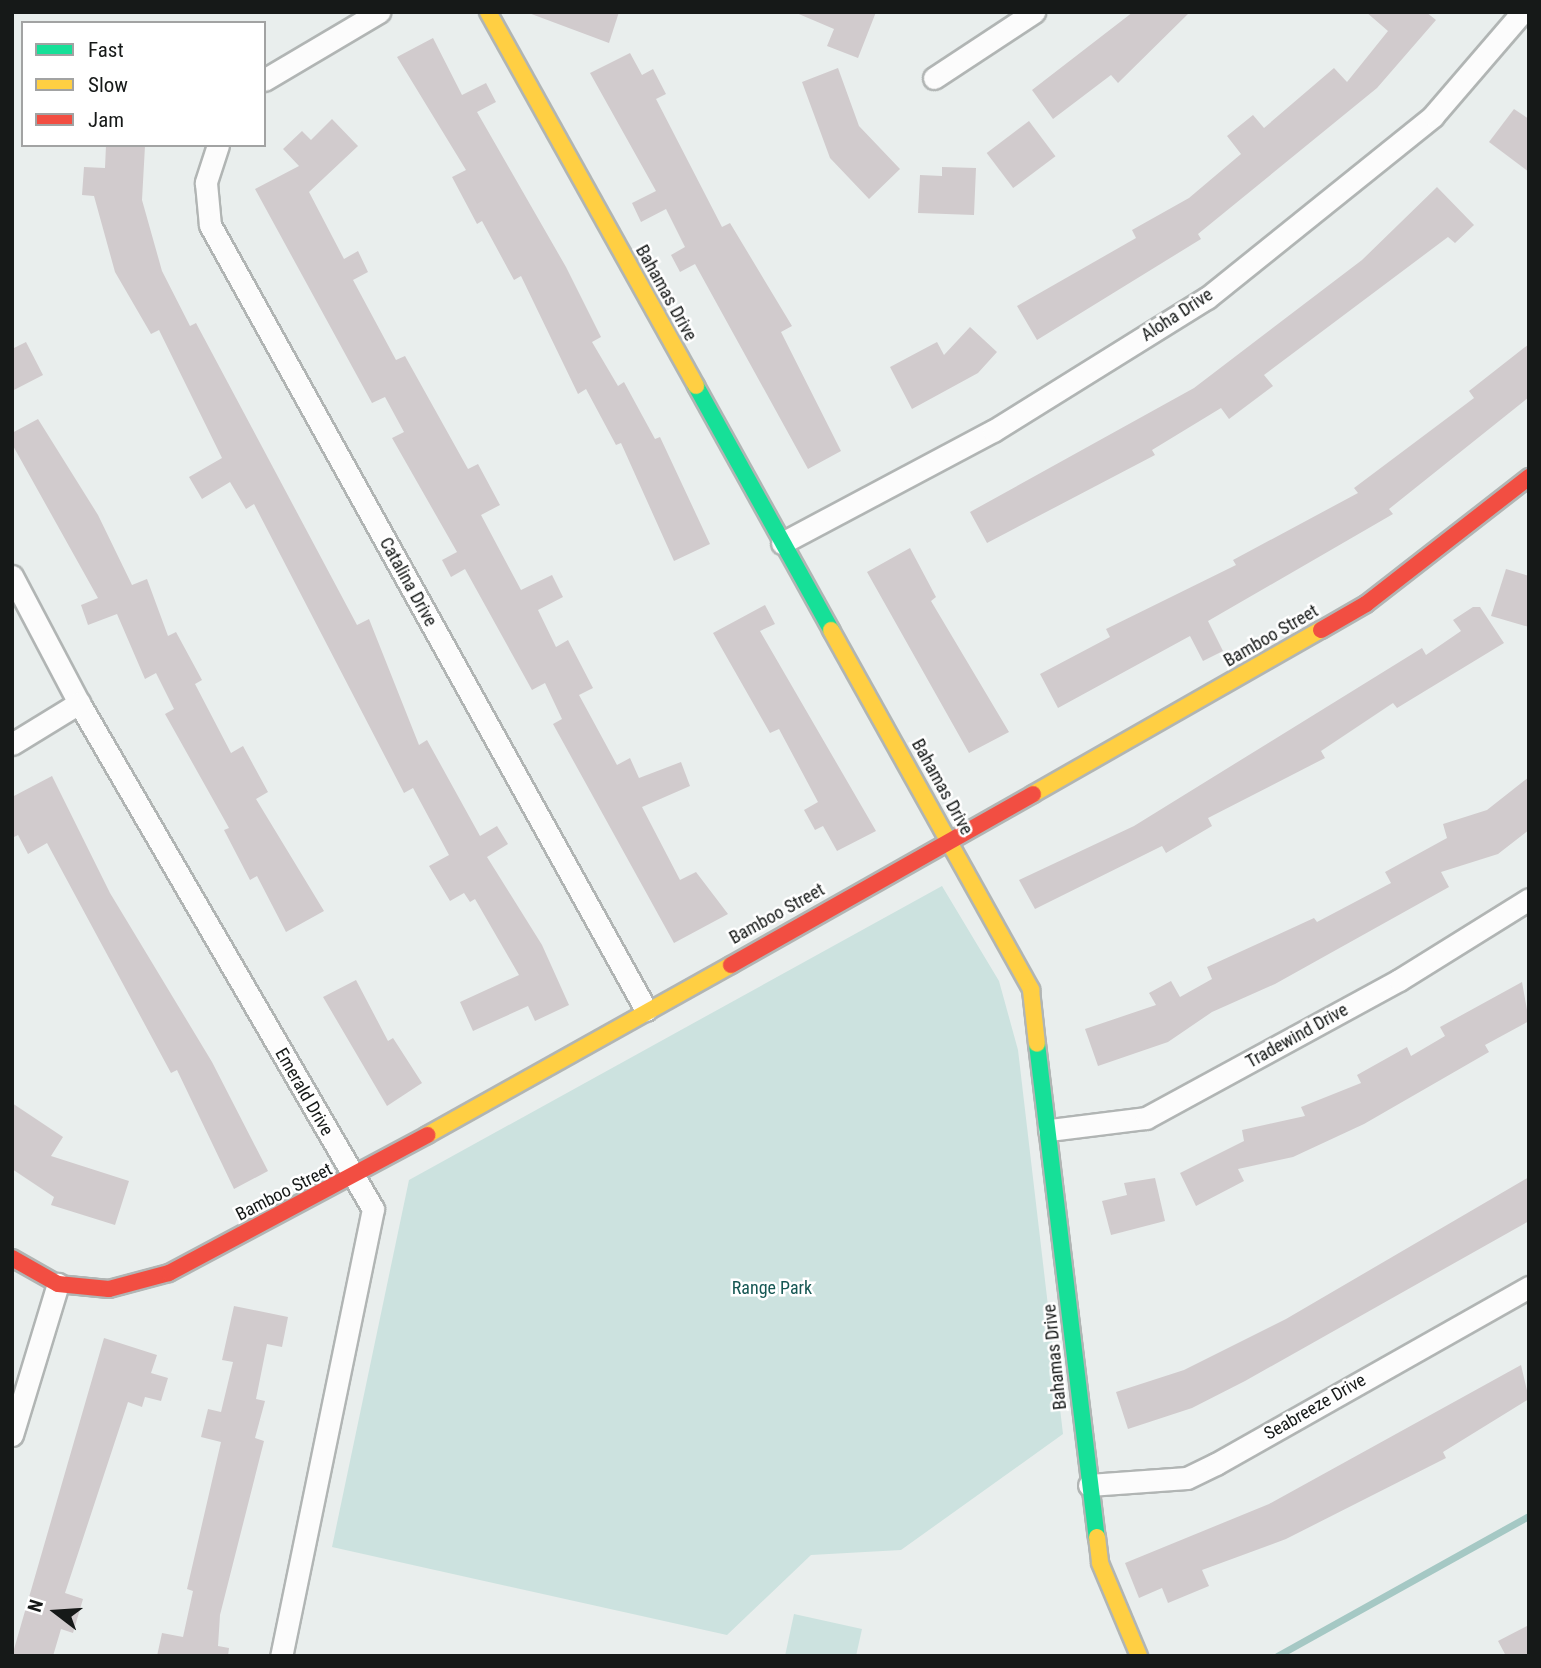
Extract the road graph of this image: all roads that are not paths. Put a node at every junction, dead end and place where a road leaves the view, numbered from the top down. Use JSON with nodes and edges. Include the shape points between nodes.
{"nodes":[{"id":1,"x":379,"y":12,"type":"edge"},
{"id":2,"x":488,"y":12,"type":"edge"},
{"id":3,"x":1034,"y":12,"type":"edge"},
{"id":4,"x":1521,"y":18,"type":"edge"},
{"id":5,"x":934,"y":78,"type":"dead end"},
{"id":6,"x":266,"y":79,"type":"edge"},
{"id":7,"x":217,"y":147,"type":"edge"},
{"id":8,"x":1529,"y":477,"type":"edge"},
{"id":9,"x":782,"y":542,"type":"junction"},
{"id":10,"x":12,"y":576,"type":"edge"},
{"id":11,"x":79,"y":703,"type":"junction"},
{"id":12,"x":12,"y":744,"type":"edge"},
{"id":13,"x":950,"y":839,"type":"junction"},
{"id":14,"x":1529,"y":899,"type":"edge"},
{"id":15,"x":646,"y":1010,"type":"junction"},
{"id":16,"x":1049,"y":1130,"type":"junction"},
{"id":17,"x":354,"y":1177,"type":"junction"},
{"id":18,"x":12,"y":1258,"type":"edge"},
{"id":19,"x":58,"y":1284,"type":"junction"},
{"id":20,"x":1529,"y":1287,"type":"edge"},
{"id":21,"x":12,"y":1434,"type":"edge"},
{"id":22,"x":1088,"y":1485,"type":"junction"},
{"id":23,"x":281,"y":1656,"type":"edge"},
{"id":24,"x":1139,"y":1656,"type":"edge"}],
"edges":[{"from":1,"to":6,"type":"street"},
{"from":2,"to":9,"type":"street","name":"Bahamas Drive"},
{"from":3,"to":5,"type":"street"},
{"from":4,"to":9,"type":"street","name":"Aloha Drive","via":[[1433,116],[1357,183],[1207,298],[993,431]]},
{"from":7,"to":15,"type":"street","name":"Catalina Drive","via":[[206,183],[210,225]]},
{"from":8,"to":13,"type":"street","name":"Bamboo Street","via":[[1366,604]]},
{"from":9,"to":13,"type":"street","name":"Bahamas Drive"},
{"from":10,"to":11,"type":"street","name":"Emerald Drive"},
{"from":11,"to":12,"type":"street"},
{"from":11,"to":17,"type":"street","name":"Emerald Drive"},
{"from":13,"to":15,"type":"street","name":"Bamboo Street"},
{"from":13,"to":16,"type":"street","name":"Bahamas Drive","via":[[1031,990]]},
{"from":14,"to":16,"type":"street","name":"Tradewind Drive","via":[[1399,980],[1146,1118]]},
{"from":15,"to":17,"type":"street","name":"Bamboo Street"},
{"from":16,"to":22,"type":"street","name":"Bahamas Drive"},
{"from":17,"to":19,"type":"street","name":"Bamboo Street","via":[[169,1273],[109,1289]]},
{"from":17,"to":23,"type":"street","name":"Emerald Drive","via":[[373,1209]]},
{"from":18,"to":19,"type":"street","name":"Bamboo Street"},
{"from":19,"to":21,"type":"street"},
{"from":20,"to":22,"type":"street","name":"Seabreeze Drive","via":[[1187,1478]]},
{"from":22,"to":24,"type":"street","name":"Bahamas Drive","via":[[1100,1563]]}]}
